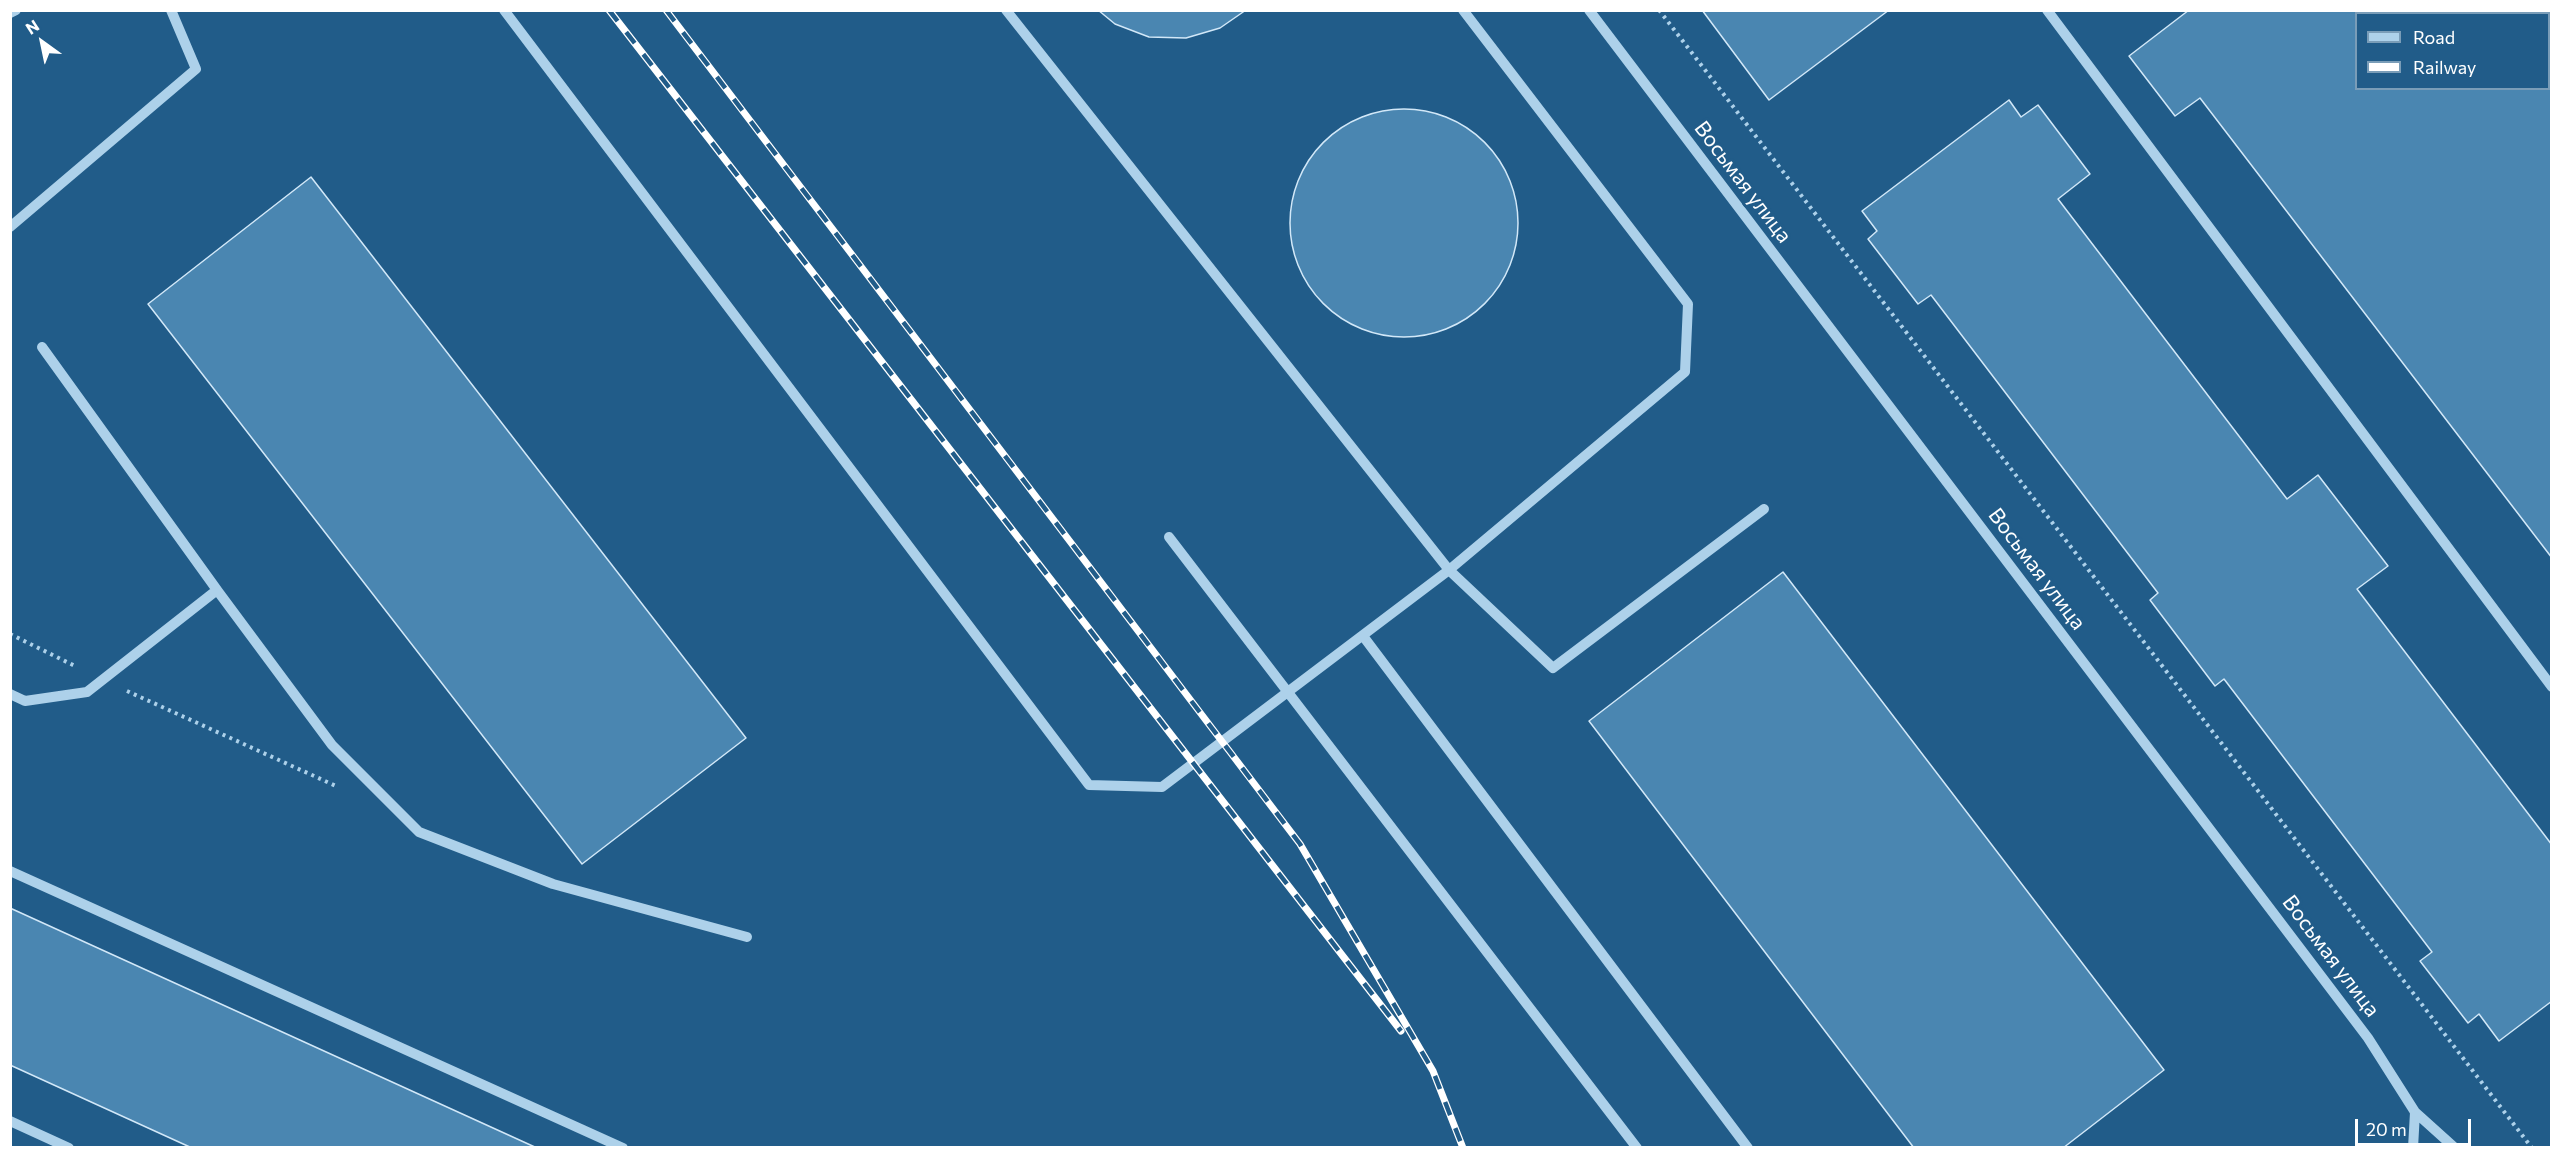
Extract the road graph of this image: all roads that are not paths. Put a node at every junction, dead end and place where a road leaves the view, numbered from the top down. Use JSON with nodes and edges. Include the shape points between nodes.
{"nodes":[{"id":1,"x":16,"y":10,"type":"edge"},
{"id":2,"x":171,"y":10,"type":"edge"},
{"id":3,"x":504,"y":10,"type":"edge"},
{"id":4,"x":1006,"y":10,"type":"edge"},
{"id":5,"x":1463,"y":10,"type":"edge"},
{"id":6,"x":1589,"y":10,"type":"edge"},
{"id":7,"x":2047,"y":10,"type":"edge"},
{"id":8,"x":10,"y":13,"type":"edge"},
{"id":9,"x":10,"y":227,"type":"edge"},
{"id":10,"x":42,"y":347,"type":"dead end"},
{"id":11,"x":1764,"y":509,"type":"dead end"},
{"id":12,"x":1169,"y":537,"type":"dead end"},
{"id":13,"x":1449,"y":570,"type":"junction"},
{"id":14,"x":217,"y":590,"type":"junction"},
{"id":15,"x":1362,"y":636,"type":"junction"},
{"id":16,"x":2552,"y":687,"type":"edge"},
{"id":17,"x":1288,"y":692,"type":"junction"},
{"id":18,"x":10,"y":694,"type":"edge"},
{"id":19,"x":10,"y":871,"type":"edge"},
{"id":20,"x":747,"y":937,"type":"dead end"},
{"id":21,"x":2415,"y":1112,"type":"junction"},
{"id":22,"x":10,"y":1121,"type":"edge"},
{"id":23,"x":69,"y":1148,"type":"edge"},
{"id":24,"x":623,"y":1148,"type":"edge"},
{"id":25,"x":1636,"y":1148,"type":"edge"},
{"id":26,"x":1748,"y":1148,"type":"edge"},
{"id":27,"x":2413,"y":1148,"type":"edge"},
{"id":28,"x":2455,"y":1148,"type":"edge"}],
"edges":[{"from":1,"to":8,"type":"street"},
{"from":2,"to":9,"type":"street","via":[[196,69]]},
{"from":3,"to":17,"type":"street","via":[[1089,785],[1162,787]]},
{"from":4,"to":13,"type":"street"},
{"from":5,"to":13,"type":"street","via":[[1688,304],[1685,372]]},
{"from":6,"to":21,"type":"street","name":"Восьмая улица","via":[[2368,1038]]},
{"from":7,"to":16,"type":"street"},
{"from":10,"to":14,"type":"street"},
{"from":11,"to":13,"type":"street","via":[[1552,668]]},
{"from":12,"to":17,"type":"street"},
{"from":13,"to":15,"type":"street"},
{"from":14,"to":18,"type":"street","via":[[87,692],[25,701]]},
{"from":14,"to":20,"type":"street","via":[[332,745],[419,832],[553,884]]},
{"from":15,"to":17,"type":"street"},
{"from":15,"to":26,"type":"street"},
{"from":17,"to":25,"type":"street"},
{"from":19,"to":24,"type":"street"},
{"from":21,"to":27,"type":"street"},
{"from":21,"to":28,"type":"street","name":"Восьмая улица"},
{"from":22,"to":23,"type":"street"}]}
